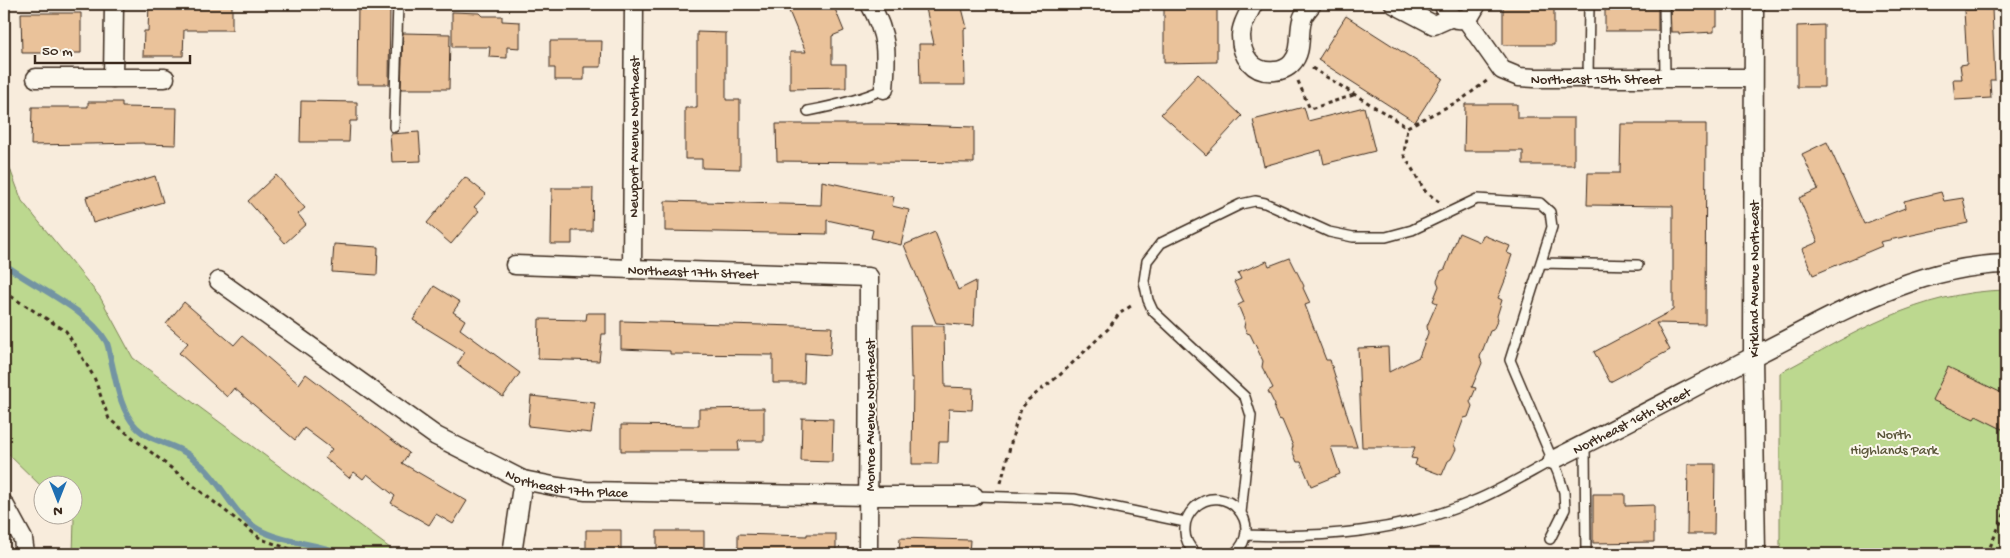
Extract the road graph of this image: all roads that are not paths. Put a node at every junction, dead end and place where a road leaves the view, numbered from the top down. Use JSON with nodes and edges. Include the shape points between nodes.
{"nodes":[{"id":1,"x":114,"y":4,"type":"edge"},
{"id":2,"x":398,"y":4,"type":"edge"},
{"id":3,"x":634,"y":4,"type":"edge"},
{"id":4,"x":870,"y":4,"type":"edge"},
{"id":5,"x":1253,"y":4,"type":"edge"},
{"id":6,"x":1312,"y":4,"type":"edge"},
{"id":7,"x":1394,"y":4,"type":"edge"},
{"id":8,"x":1477,"y":4,"type":"edge"},
{"id":9,"x":1589,"y":4,"type":"edge"},
{"id":10,"x":1664,"y":4,"type":"edge"},
{"id":11,"x":1754,"y":4,"type":"edge"},
{"id":12,"x":1454,"y":13,"type":"edge"},
{"id":13,"x":36,"y":78,"type":"dead end"},
{"id":14,"x":113,"y":78,"type":"junction"},
{"id":15,"x":165,"y":78,"type":"dead end"},
{"id":16,"x":1588,"y":78,"type":"junction"},
{"id":17,"x":1665,"y":78,"type":"junction"},
{"id":18,"x":1753,"y":78,"type":"junction"},
{"id":19,"x":884,"y":89,"type":"joint"},
{"id":20,"x":808,"y":111,"type":"dead end"},
{"id":21,"x":394,"y":127,"type":"dead end"},
{"id":22,"x":1541,"y":263,"type":"junction"},
{"id":23,"x":2006,"y":264,"type":"edge"},
{"id":24,"x":515,"y":265,"type":"dead end"},
{"id":25,"x":1638,"y":265,"type":"dead end"},
{"id":26,"x":632,"y":269,"type":"junction"},
{"id":27,"x":869,"y":277,"type":"joint"},
{"id":28,"x":219,"y":281,"type":"dead end"},
{"id":29,"x":1753,"y":356,"type":"junction"},
{"id":30,"x":1585,"y":444,"type":"junction"},
{"id":31,"x":1552,"y":460,"type":"junction"},
{"id":32,"x":523,"y":480,"type":"junction"},
{"id":33,"x":869,"y":496,"type":"junction"},
{"id":34,"x":974,"y":496,"type":"joint"},
{"id":35,"x":4,"y":504,"type":"edge"},
{"id":36,"x":1242,"y":513,"type":"junction"},
{"id":37,"x":1185,"y":522,"type":"junction"},
{"id":38,"x":1246,"y":535,"type":"junction"},
{"id":39,"x":1550,"y":539,"type":"dead end"},
{"id":40,"x":25,"y":554,"type":"edge"},
{"id":41,"x":512,"y":554,"type":"edge"},
{"id":42,"x":868,"y":554,"type":"edge"},
{"id":43,"x":1197,"y":554,"type":"edge"},
{"id":44,"x":1234,"y":554,"type":"edge"},
{"id":45,"x":1586,"y":554,"type":"edge"},
{"id":46,"x":1756,"y":554,"type":"edge"}],
"edges":[{"from":1,"to":14,"type":"street"},
{"from":2,"to":21,"type":"lane"},
{"from":3,"to":26,"type":"street","name":"Newport Avenue Northeast"},
{"from":4,"to":19,"type":"street","via":[[879,19],[887,50]]},
{"from":5,"to":6,"type":"street","via":[[1240,34],[1243,52],[1257,70],[1267,72],[1280,71],[1298,54],[1302,18]]},
{"from":7,"to":12,"type":"street","via":[[1434,24]]},
{"from":8,"to":12,"type":"street","via":[[1474,12]]},
{"from":9,"to":16,"type":"lane"},
{"from":10,"to":17,"type":"lane"},
{"from":11,"to":18,"type":"street","name":"Kirkland Avenue Northeast"},
{"from":12,"to":16,"type":"street","name":"Northeast 15th Street","via":[[1502,70],[1519,77]]},
{"from":13,"to":14,"type":"street"},
{"from":14,"to":15,"type":"street"},
{"from":16,"to":17,"type":"street","name":"Northeast 15th Street"},
{"from":17,"to":18,"type":"street","name":"Northeast 15th Street"},
{"from":18,"to":29,"type":"street","name":"Kirkland Avenue Northeast"},
{"from":19,"to":20,"type":"lane","via":[[868,97]]},
{"from":22,"to":25,"type":"lane"},
{"from":22,"to":31,"type":"lane","via":[[1510,360]]},
{"from":22,"to":36,"type":"lane","via":[[1552,227],[1550,212],[1540,203],[1477,199],[1412,230],[1386,237],[1353,237],[1329,232],[1255,201],[1241,204],[1161,243],[1147,261],[1144,280],[1153,311],[1244,398],[1251,416]]},
{"from":23,"to":29,"type":"street","name":"Northeast 16th Street","via":[[1936,274],[1884,292]]},
{"from":24,"to":26,"type":"street","name":"Northeast 17th Street"},
{"from":26,"to":27,"type":"street","name":"Northeast 17th Street"},
{"from":27,"to":33,"type":"street","name":"Monroe Avenue Northeast"},
{"from":28,"to":32,"type":"street","name":"Northeast 17th Place","via":[[436,436]]},
{"from":29,"to":30,"type":"street","name":"Northeast 16th Street"},
{"from":29,"to":46,"type":"street","name":"Kirkland Avenue Northeast"},
{"from":30,"to":31,"type":"street","name":"Northeast 16th Street"},
{"from":30,"to":45,"type":"lane"},
{"from":31,"to":38,"type":"lane","name":"Northeast 16th Street","via":[[1475,500],[1387,528],[1345,534]]},
{"from":31,"to":39,"type":"lane","via":[[1564,492],[1565,509]]},
{"from":32,"to":33,"type":"street","name":"Northeast 17th Place","via":[[586,490]]},
{"from":32,"to":41,"type":"street"},
{"from":33,"to":34,"type":"street","name":"Northeast 17th Place"},
{"from":33,"to":42,"type":"street","name":"Monroe Avenue Northeast"},
{"from":34,"to":37,"type":"lane","via":[[1074,499]]},
{"from":35,"to":40,"type":"street","via":[[23,539]]},
{"from":36,"to":37,"type":"lane","via":[[1233,504],[1210,499],[1190,511]]},
{"from":36,"to":38,"type":"lane"},
{"from":37,"to":43,"type":"lane","via":[[1184,533]]},
{"from":38,"to":44,"type":"lane"}]}
